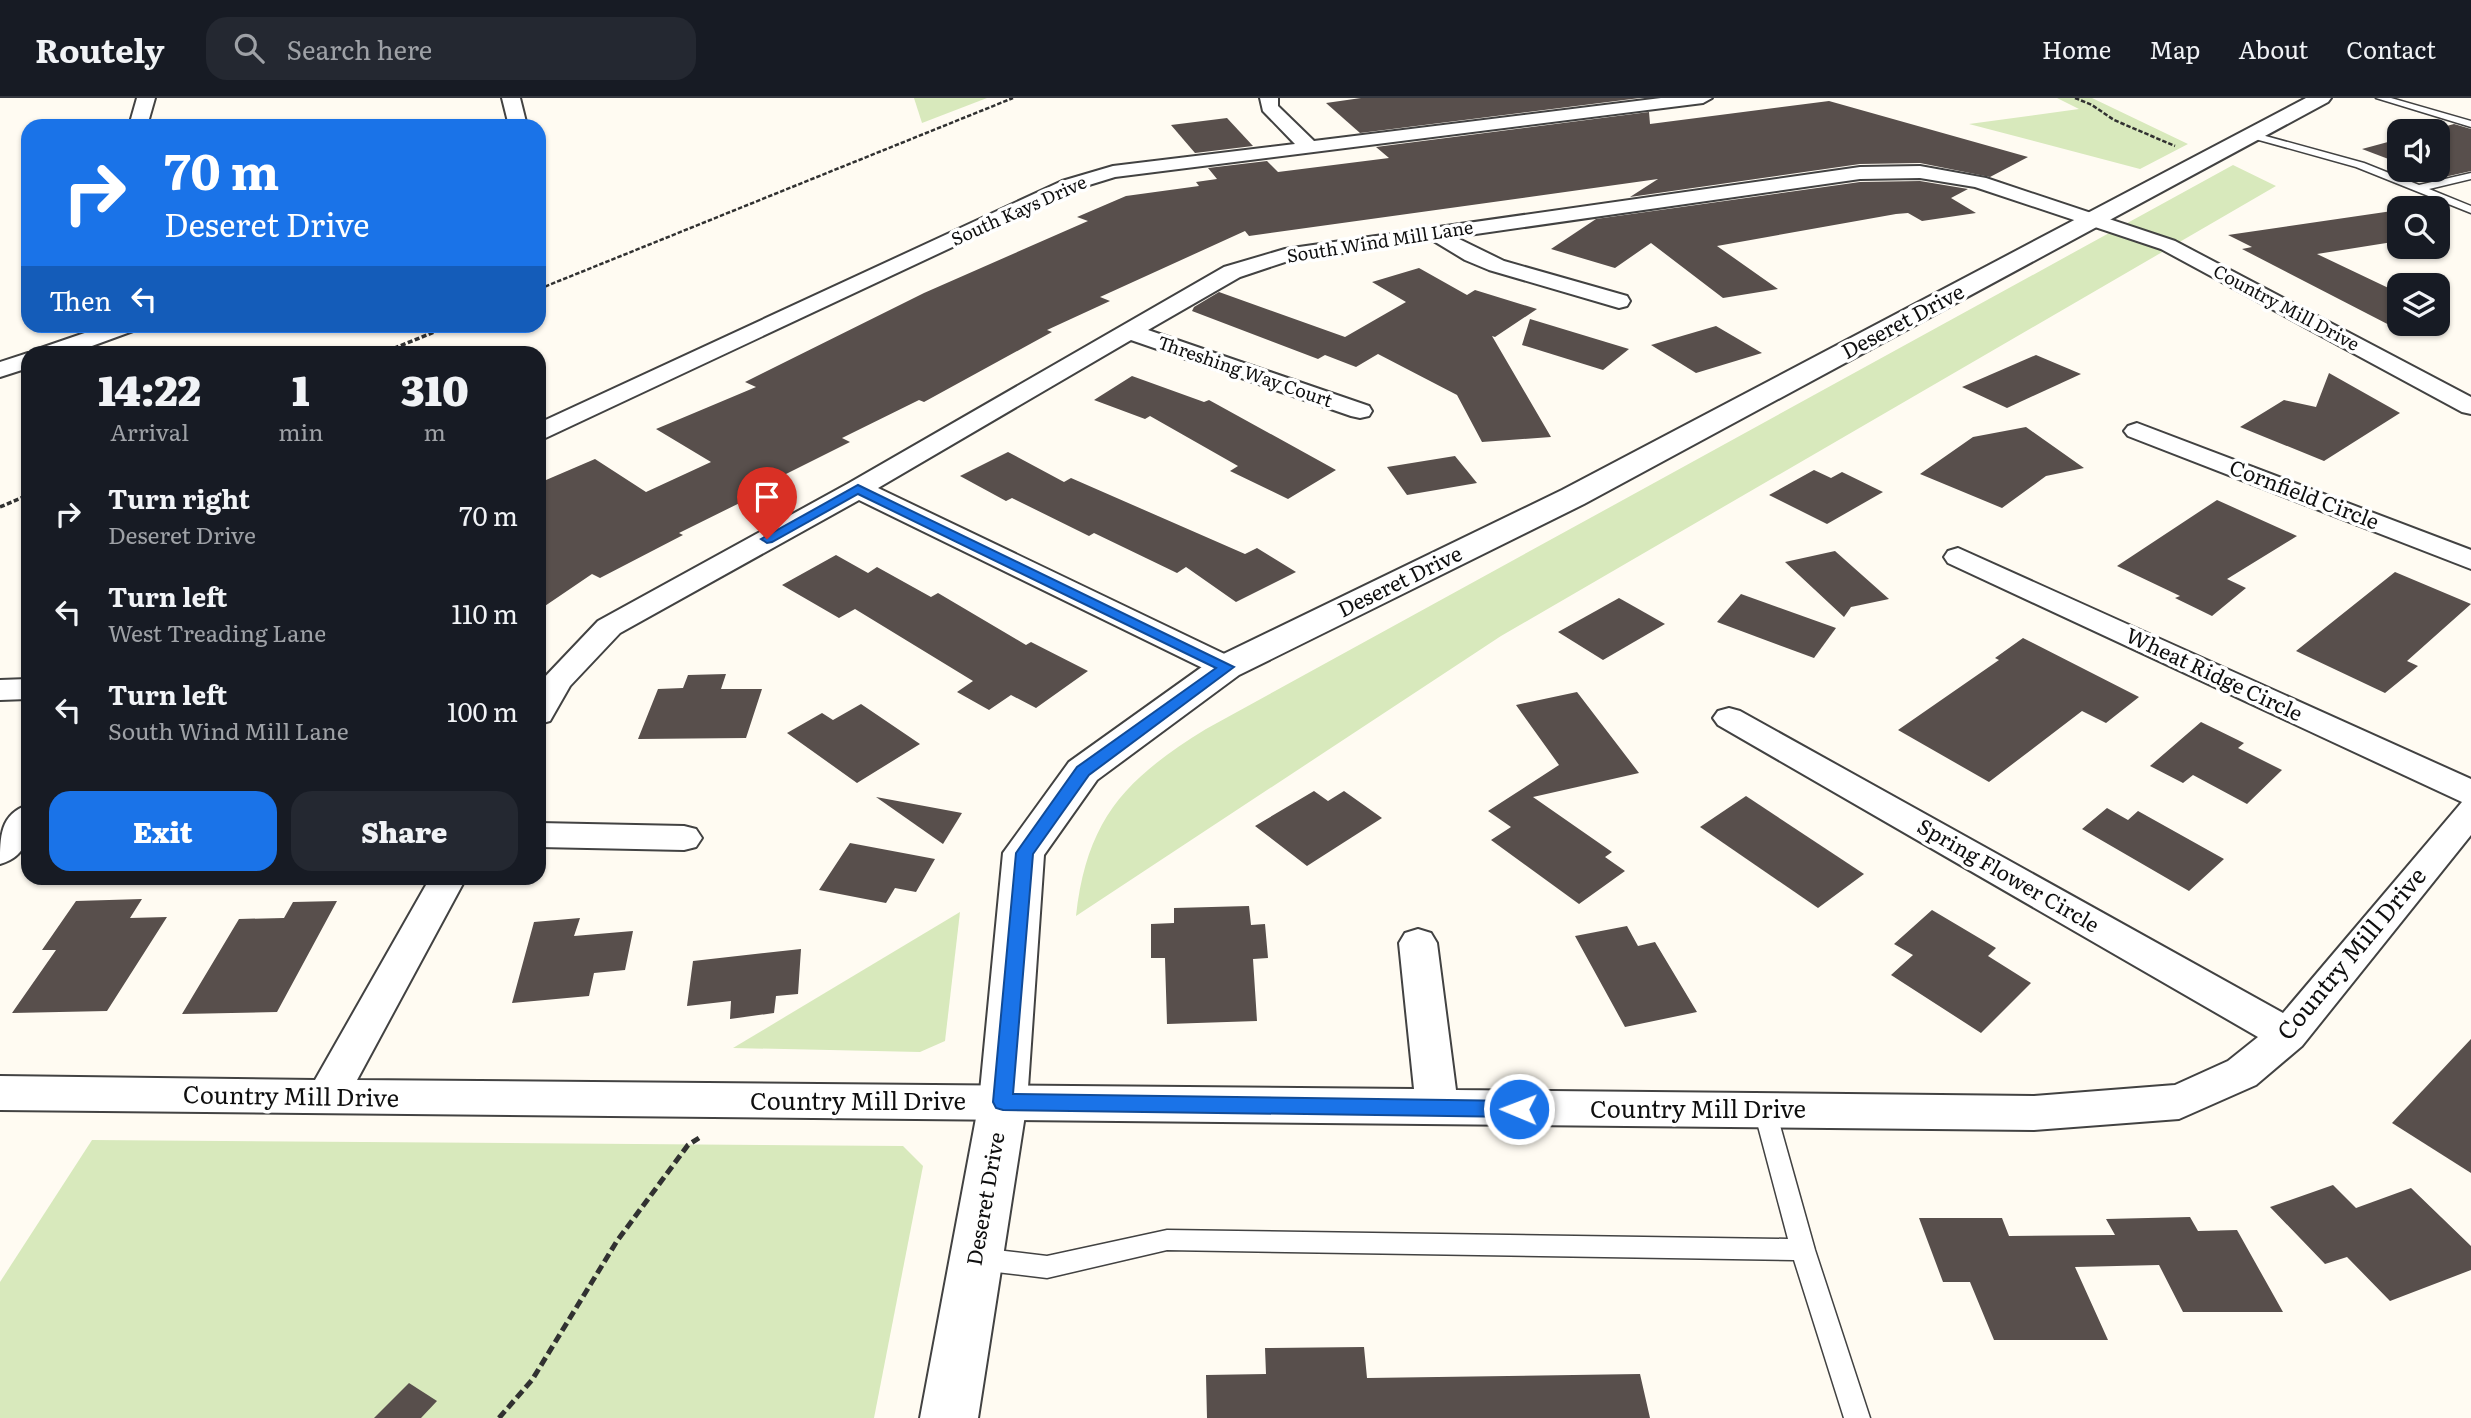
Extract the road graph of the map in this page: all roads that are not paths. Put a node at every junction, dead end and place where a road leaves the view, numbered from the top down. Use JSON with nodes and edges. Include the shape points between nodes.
{"nodes":[{"id":1,"x":146,"y":98,"type":"edge"},
{"id":2,"x":511,"y":98,"type":"edge"},
{"id":3,"x":1269,"y":98,"type":"edge"},
{"id":4,"x":1703,"y":98,"type":"edge"},
{"id":5,"x":2321,"y":98,"type":"edge"},
{"id":6,"x":2381,"y":98,"type":"edge"},
{"id":7,"x":140,"y":119,"type":"edge"},
{"id":8,"x":516,"y":119,"type":"edge"},
{"id":9,"x":2471,"y":124,"type":"edge"},
{"id":10,"x":2252,"y":135,"type":"junction"},
{"id":11,"x":1310,"y":148,"type":"junction"},
{"id":12,"x":2471,"y":176,"type":"edge"},
{"id":13,"x":2421,"y":188,"type":"junction"},
{"id":14,"x":2471,"y":210,"type":"edge"},
{"id":15,"x":2096,"y":220,"type":"junction"},
{"id":16,"x":1436,"y":233,"type":"junction"},
{"id":17,"x":1619,"y":301,"type":"dead end"},
{"id":18,"x":1130,"y":332,"type":"junction"},
{"id":19,"x":105,"y":333,"type":"edge"},
{"id":20,"x":69,"y":346,"type":"edge"},
{"id":21,"x":21,"y":362,"type":"edge"},
{"id":22,"x":0,"y":370,"type":"edge"},
{"id":23,"x":2471,"y":407,"type":"edge"},
{"id":24,"x":1360,"y":411,"type":"dead end"},
{"id":25,"x":546,"y":430,"type":"edge"},
{"id":26,"x":2137,"y":431,"type":"dead end"},
{"id":27,"x":858,"y":489,"type":"junction"},
{"id":28,"x":1958,"y":556,"type":"dead end"},
{"id":29,"x":2471,"y":560,"type":"edge"},
{"id":30,"x":1226,"y":667,"type":"junction"},
{"id":31,"x":21,"y":689,"type":"edge"},
{"id":32,"x":0,"y":690,"type":"edge"},
{"id":33,"x":546,"y":701,"type":"edge"},
{"id":34,"x":1728,"y":718,"type":"dead end"},
{"id":35,"x":2471,"y":793,"type":"edge"},
{"id":36,"x":2471,"y":811,"type":"edge"},
{"id":37,"x":21,"y":826,"type":"edge"},
{"id":38,"x":546,"y":835,"type":"edge"},
{"id":39,"x":684,"y":838,"type":"dead end"},
{"id":40,"x":0,"y":852,"type":"edge"},
{"id":41,"x":444,"y":885,"type":"edge"},
{"id":42,"x":1418,"y":943,"type":"dead end"},
{"id":43,"x":2288,"y":1035,"type":"junction"},
{"id":44,"x":0,"y":1093,"type":"edge"},
{"id":45,"x":326,"y":1098,"type":"junction"},
{"id":46,"x":1003,"y":1102,"type":"junction"},
{"id":47,"x":1437,"y":1108,"type":"junction"},
{"id":48,"x":1765,"y":1111,"type":"junction"},
{"id":49,"x":1802,"y":1250,"type":"junction"},
{"id":50,"x":976,"y":1258,"type":"junction"},
{"id":51,"x":949,"y":1418,"type":"edge"},
{"id":52,"x":1857,"y":1418,"type":"edge"}],
"edges":[{"from":1,"to":7,"type":"street"},
{"from":2,"to":8,"type":"street"},
{"from":3,"to":11,"type":"street","via":[[1269,107]]},
{"from":4,"to":11,"type":"street","name":"South Kays Drive"},
{"from":5,"to":10,"type":"street","name":"Deseret Drive"},
{"from":6,"to":9,"type":"lane"},
{"from":10,"to":13,"type":"lane","via":[[2335,156]]},
{"from":10,"to":15,"type":"street","name":"Deseret Drive"},
{"from":11,"to":25,"type":"street","name":"South Kays Drive","via":[[1113,172],[1069,185]]},
{"from":12,"to":13,"type":"lane"},
{"from":13,"to":14,"type":"lane"},
{"from":15,"to":16,"type":"street","name":"South Wind Mill Lane","via":[[1979,182],[1920,172],[1860,173]]},
{"from":15,"to":23,"type":"street","name":"Country Mill Drive","via":[[2168,245]]},
{"from":15,"to":30,"type":"street","name":"Deseret Drive","via":[[1573,497]]},
{"from":16,"to":17,"type":"street","via":[[1477,258]]},
{"from":16,"to":18,"type":"street","name":"South Wind Mill Lane","via":[[1285,255],[1232,272]]},
{"from":18,"to":24,"type":"street","name":"Threshing Way Court"},
{"from":18,"to":27,"type":"street","name":"South Wind Mill Lane"},
{"from":19,"to":20,"type":"street"},
{"from":21,"to":22,"type":"street"},
{"from":26,"to":29,"type":"street","name":"Cornfield Circle"},
{"from":27,"to":30,"type":"street"},
{"from":27,"to":33,"type":"street","name":"South Wind Mill Lane","via":[[610,627],[557,681]]},
{"from":28,"to":35,"type":"street","name":"Wheat Ridge Circle"},
{"from":30,"to":46,"type":"street","name":"Deseret Drive","via":[[1083,771],[1024,853]]},
{"from":31,"to":32,"type":"street"},
{"from":34,"to":43,"type":"street","name":"Spring Flower Circle"},
{"from":36,"to":43,"type":"street","name":"Country Mill Drive"},
{"from":37,"to":40,"type":"street"},
{"from":38,"to":39,"type":"street"},
{"from":41,"to":45,"type":"street"},
{"from":42,"to":47,"type":"street"},
{"from":43,"to":48,"type":"street","name":"Country Mill Drive","via":[[2242,1073],[2179,1102],[2034,1113]]},
{"from":44,"to":45,"type":"street","name":"Country Mill Drive"},
{"from":45,"to":46,"type":"street","name":"Country Mill Drive"},
{"from":46,"to":47,"type":"street","name":"Country Mill Drive"},
{"from":46,"to":50,"type":"street","name":"Deseret Drive"},
{"from":47,"to":48,"type":"street","name":"Country Mill Drive"},
{"from":48,"to":49,"type":"lane"},
{"from":49,"to":50,"type":"lane","via":[[1167,1240],[1047,1267]]},
{"from":49,"to":52,"type":"lane"},
{"from":50,"to":51,"type":"street","name":"Deseret Drive"}]}
